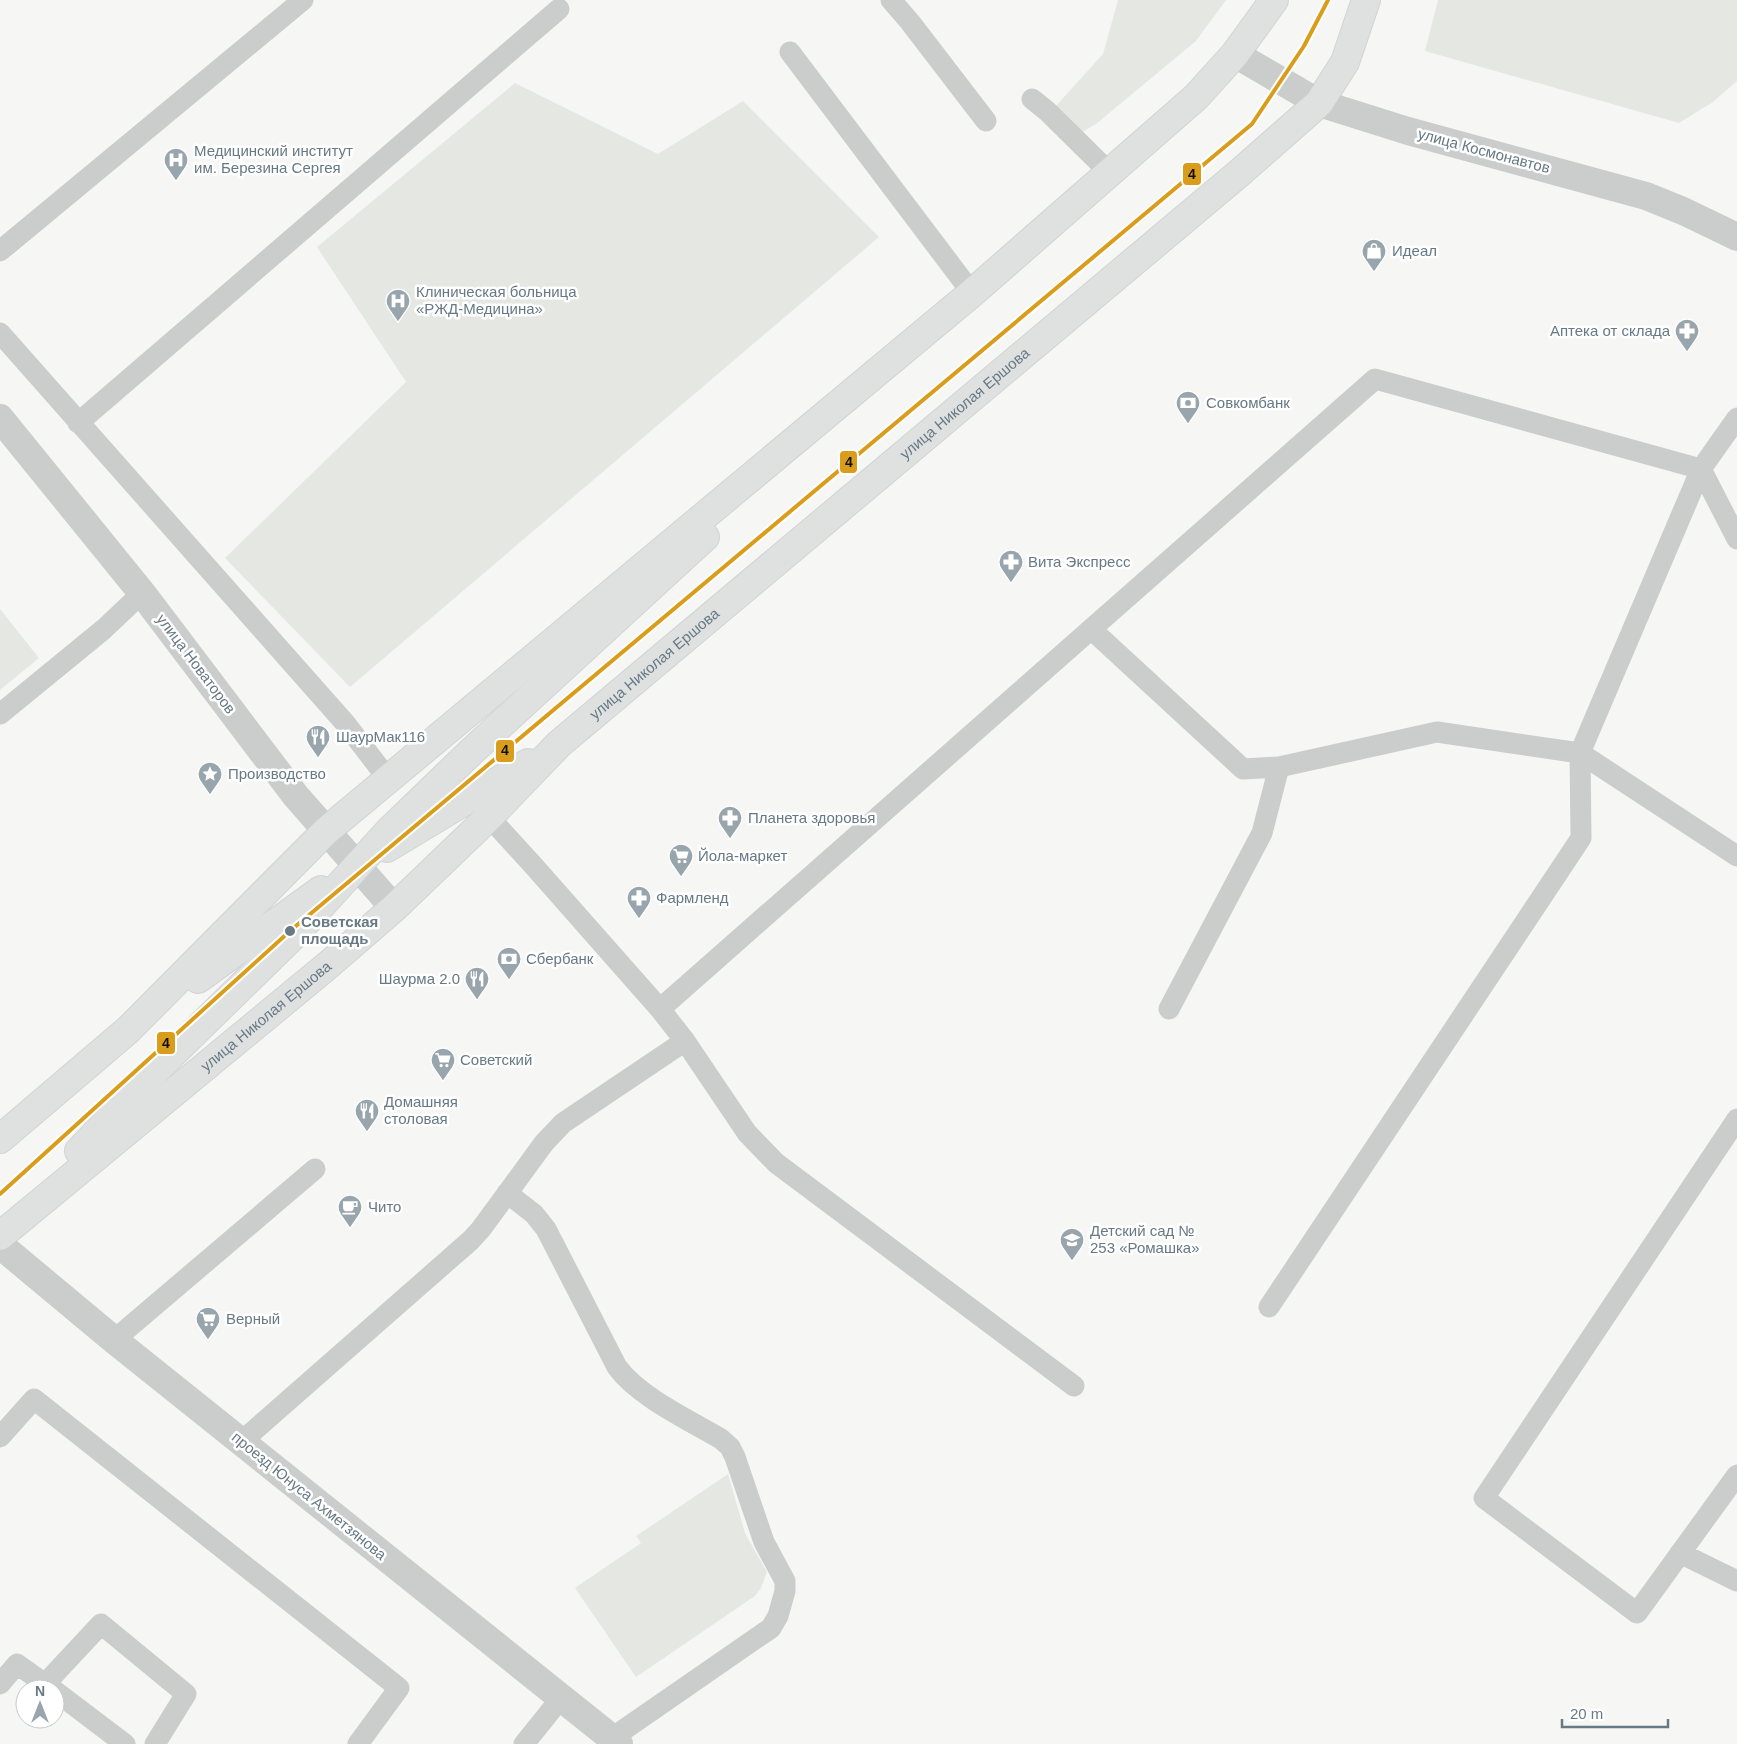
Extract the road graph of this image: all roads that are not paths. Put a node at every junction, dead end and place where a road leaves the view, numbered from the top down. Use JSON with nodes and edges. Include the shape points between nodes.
{"nodes":[{"id":1,"x":303,"y":0,"type":"edge"},
{"id":2,"x":891,"y":0,"type":"edge"},
{"id":3,"x":1274,"y":0,"type":"edge"},
{"id":4,"x":1366,"y":0,"type":"edge"},
{"id":5,"x":559,"y":9,"type":"dead end"},
{"id":6,"x":790,"y":52,"type":"dead end"},
{"id":7,"x":1235,"y":54,"type":"junction"},
{"id":8,"x":1032,"y":99,"type":"dead end"},
{"id":9,"x":1319,"y":103,"type":"junction"},
{"id":10,"x":986,"y":121,"type":"dead end"},
{"id":11,"x":1110,"y":173,"type":"junction"},
{"id":12,"x":1736,"y":234,"type":"edge"},
{"id":13,"x":0,"y":250,"type":"edge"},
{"id":14,"x":972,"y":293,"type":"junction"},
{"id":15,"x":0,"y":333,"type":"edge"},
{"id":16,"x":0,"y":418,"type":"edge"},
{"id":17,"x":1737,"y":418,"type":"edge"},
{"id":18,"x":78,"y":423,"type":"junction"},
{"id":19,"x":1701,"y":469,"type":"junction"},
{"id":20,"x":1737,"y":539,"type":"edge"},
{"id":21,"x":142,"y":593,"type":"junction"},
{"id":22,"x":1091,"y":629,"type":"junction"},
{"id":23,"x":0,"y":714,"type":"edge"},
{"id":24,"x":559,"y":744,"type":"junction"},
{"id":25,"x":1580,"y":753,"type":"junction"},
{"id":26,"x":1279,"y":767,"type":"junction"},
{"id":27,"x":388,"y":779,"type":"junction"},
{"id":28,"x":489,"y":818,"type":"junction"},
{"id":29,"x":326,"y":830,"type":"junction"},
{"id":30,"x":1737,"y":856,"type":"edge"},
{"id":31,"x":357,"y":866,"type":"junction"},
{"id":32,"x":394,"y":908,"type":"junction"},
{"id":33,"x":660,"y":1009,"type":"junction"},
{"id":34,"x":1169,"y":1009,"type":"dead end"},
{"id":35,"x":128,"y":1030,"type":"junction"},
{"id":36,"x":685,"y":1041,"type":"junction"},
{"id":37,"x":1737,"y":1119,"type":"edge"},
{"id":38,"x":0,"y":1139,"type":"edge"},
{"id":39,"x":315,"y":1169,"type":"dead end"},
{"id":40,"x":507,"y":1193,"type":"junction"},
{"id":41,"x":0,"y":1235,"type":"edge"},
{"id":42,"x":0,"y":1245,"type":"edge"},
{"id":43,"x":1269,"y":1308,"type":"dead end"},
{"id":44,"x":114,"y":1340,"type":"junction"},
{"id":45,"x":1074,"y":1386,"type":"dead end"},
{"id":46,"x":0,"y":1437,"type":"edge"},
{"id":47,"x":241,"y":1442,"type":"junction"},
{"id":48,"x":1737,"y":1476,"type":"edge"},
{"id":49,"x":1680,"y":1553,"type":"junction"},
{"id":50,"x":1737,"y":1581,"type":"edge"},
{"id":51,"x":38,"y":1679,"type":"edge"},
{"id":52,"x":58,"y":1679,"type":"edge"},
{"id":53,"x":0,"y":1684,"type":"edge"},
{"id":54,"x":561,"y":1698,"type":"junction"},
{"id":55,"x":65,"y":1699,"type":"edge"},
{"id":56,"x":616,"y":1741,"type":"edge"},
{"id":57,"x":125,"y":1744,"type":"edge"},
{"id":58,"x":155,"y":1744,"type":"edge"},
{"id":59,"x":358,"y":1744,"type":"edge"},
{"id":60,"x":524,"y":1744,"type":"edge"}],
"edges":[{"from":1,"to":13,"type":"lane"},
{"from":2,"to":10,"type":"lane"},
{"from":3,"to":7,"type":"main road"},
{"from":4,"to":9,"type":"main road","name":"улица Николая Ершова","via":[[1345,62]]},
{"from":5,"to":18,"type":"lane"},
{"from":6,"to":14,"type":"lane"},
{"from":7,"to":9,"type":"street","name":"улица Космонавтов"},
{"from":7,"to":11,"type":"main road","via":[[1196,97]]},
{"from":8,"to":11,"type":"lane"},
{"from":9,"to":12,"type":"street","name":"улица Космонавтов","via":[[1408,131],[1646,196]]},
{"from":9,"to":24,"type":"main road","name":"улица Николая Ершова"},
{"from":11,"to":14,"type":"main road"},
{"from":14,"to":27,"type":"main road"},
{"from":14,"to":31,"type":"main road","via":[[472,751]]},
{"from":15,"to":18,"type":"lane"},
{"from":16,"to":21,"type":"street","name":"улица Новаторов"},
{"from":17,"to":19,"type":"lane"},
{"from":18,"to":27,"type":"lane","via":[[345,723]]},
{"from":19,"to":20,"type":"lane"},
{"from":19,"to":22,"type":"lane","via":[[1375,379]]},
{"from":19,"to":25,"type":"lane"},
{"from":21,"to":23,"type":"lane","via":[[104,629]]},
{"from":21,"to":29,"type":"street","name":"улица Новаторов","via":[[295,795]]},
{"from":22,"to":26,"type":"lane","via":[[1243,769]]},
{"from":22,"to":33,"type":"lane"},
{"from":24,"to":28,"type":"main road","name":"улица Николая Ершова"},
{"from":24,"to":31,"type":"main road"},
{"from":25,"to":26,"type":"lane","via":[[1437,732]]},
{"from":25,"to":30,"type":"lane"},
{"from":25,"to":43,"type":"lane","via":[[1581,838]]},
{"from":26,"to":34,"type":"lane","via":[[1262,833]]},
{"from":27,"to":29,"type":"main road"},
{"from":28,"to":32,"type":"main road","name":"улица Николая Ершова"},
{"from":28,"to":33,"type":"lane"},
{"from":29,"to":31,"type":"street","name":"улица Новаторов"},
{"from":29,"to":35,"type":"main road"},
{"from":31,"to":32,"type":"street","name":"улица Новаторов"},
{"from":31,"to":35,"type":"main road"},
{"from":31,"to":41,"type":"main road","via":[[298,932],[164,1062]]},
{"from":32,"to":41,"type":"main road","name":"улица Николая Ершова"},
{"from":33,"to":36,"type":"lane"},
{"from":35,"to":38,"type":"main road"},
{"from":36,"to":40,"type":"lane","via":[[563,1123]]},
{"from":36,"to":45,"type":"lane","via":[[747,1133],[776,1162]]},
{"from":37,"to":49,"type":"lane","via":[[1484,1498],[1637,1613]]},
{"from":39,"to":44,"type":"lane"},
{"from":40,"to":47,"type":"lane","via":[[471,1240]]},
{"from":40,"to":56,"type":"lane","via":[[534,1214],[546,1229],[617,1367],[628,1380],[730,1447],[764,1542],[786,1584],[778,1616],[767,1632]]},
{"from":42,"to":44,"type":"street","name":"проезд Юнуса Ахметзянова"},
{"from":44,"to":47,"type":"street","name":"проезд Юнуса Ахметзянова"},
{"from":46,"to":59,"type":"lane","via":[[34,1399],[399,1688]]},
{"from":47,"to":54,"type":"street","name":"проезд Юнуса Ахметзянова"},
{"from":48,"to":49,"type":"lane"},
{"from":49,"to":50,"type":"lane"},
{"from":51,"to":53,"type":"lane","via":[[17,1664]]},
{"from":52,"to":58,"type":"lane","via":[[101,1624],[186,1694]]},
{"from":54,"to":56,"type":"street","name":"проезд Юнуса Ахметзянова"},
{"from":54,"to":60,"type":"lane"},
{"from":55,"to":57,"type":"lane"}]}
